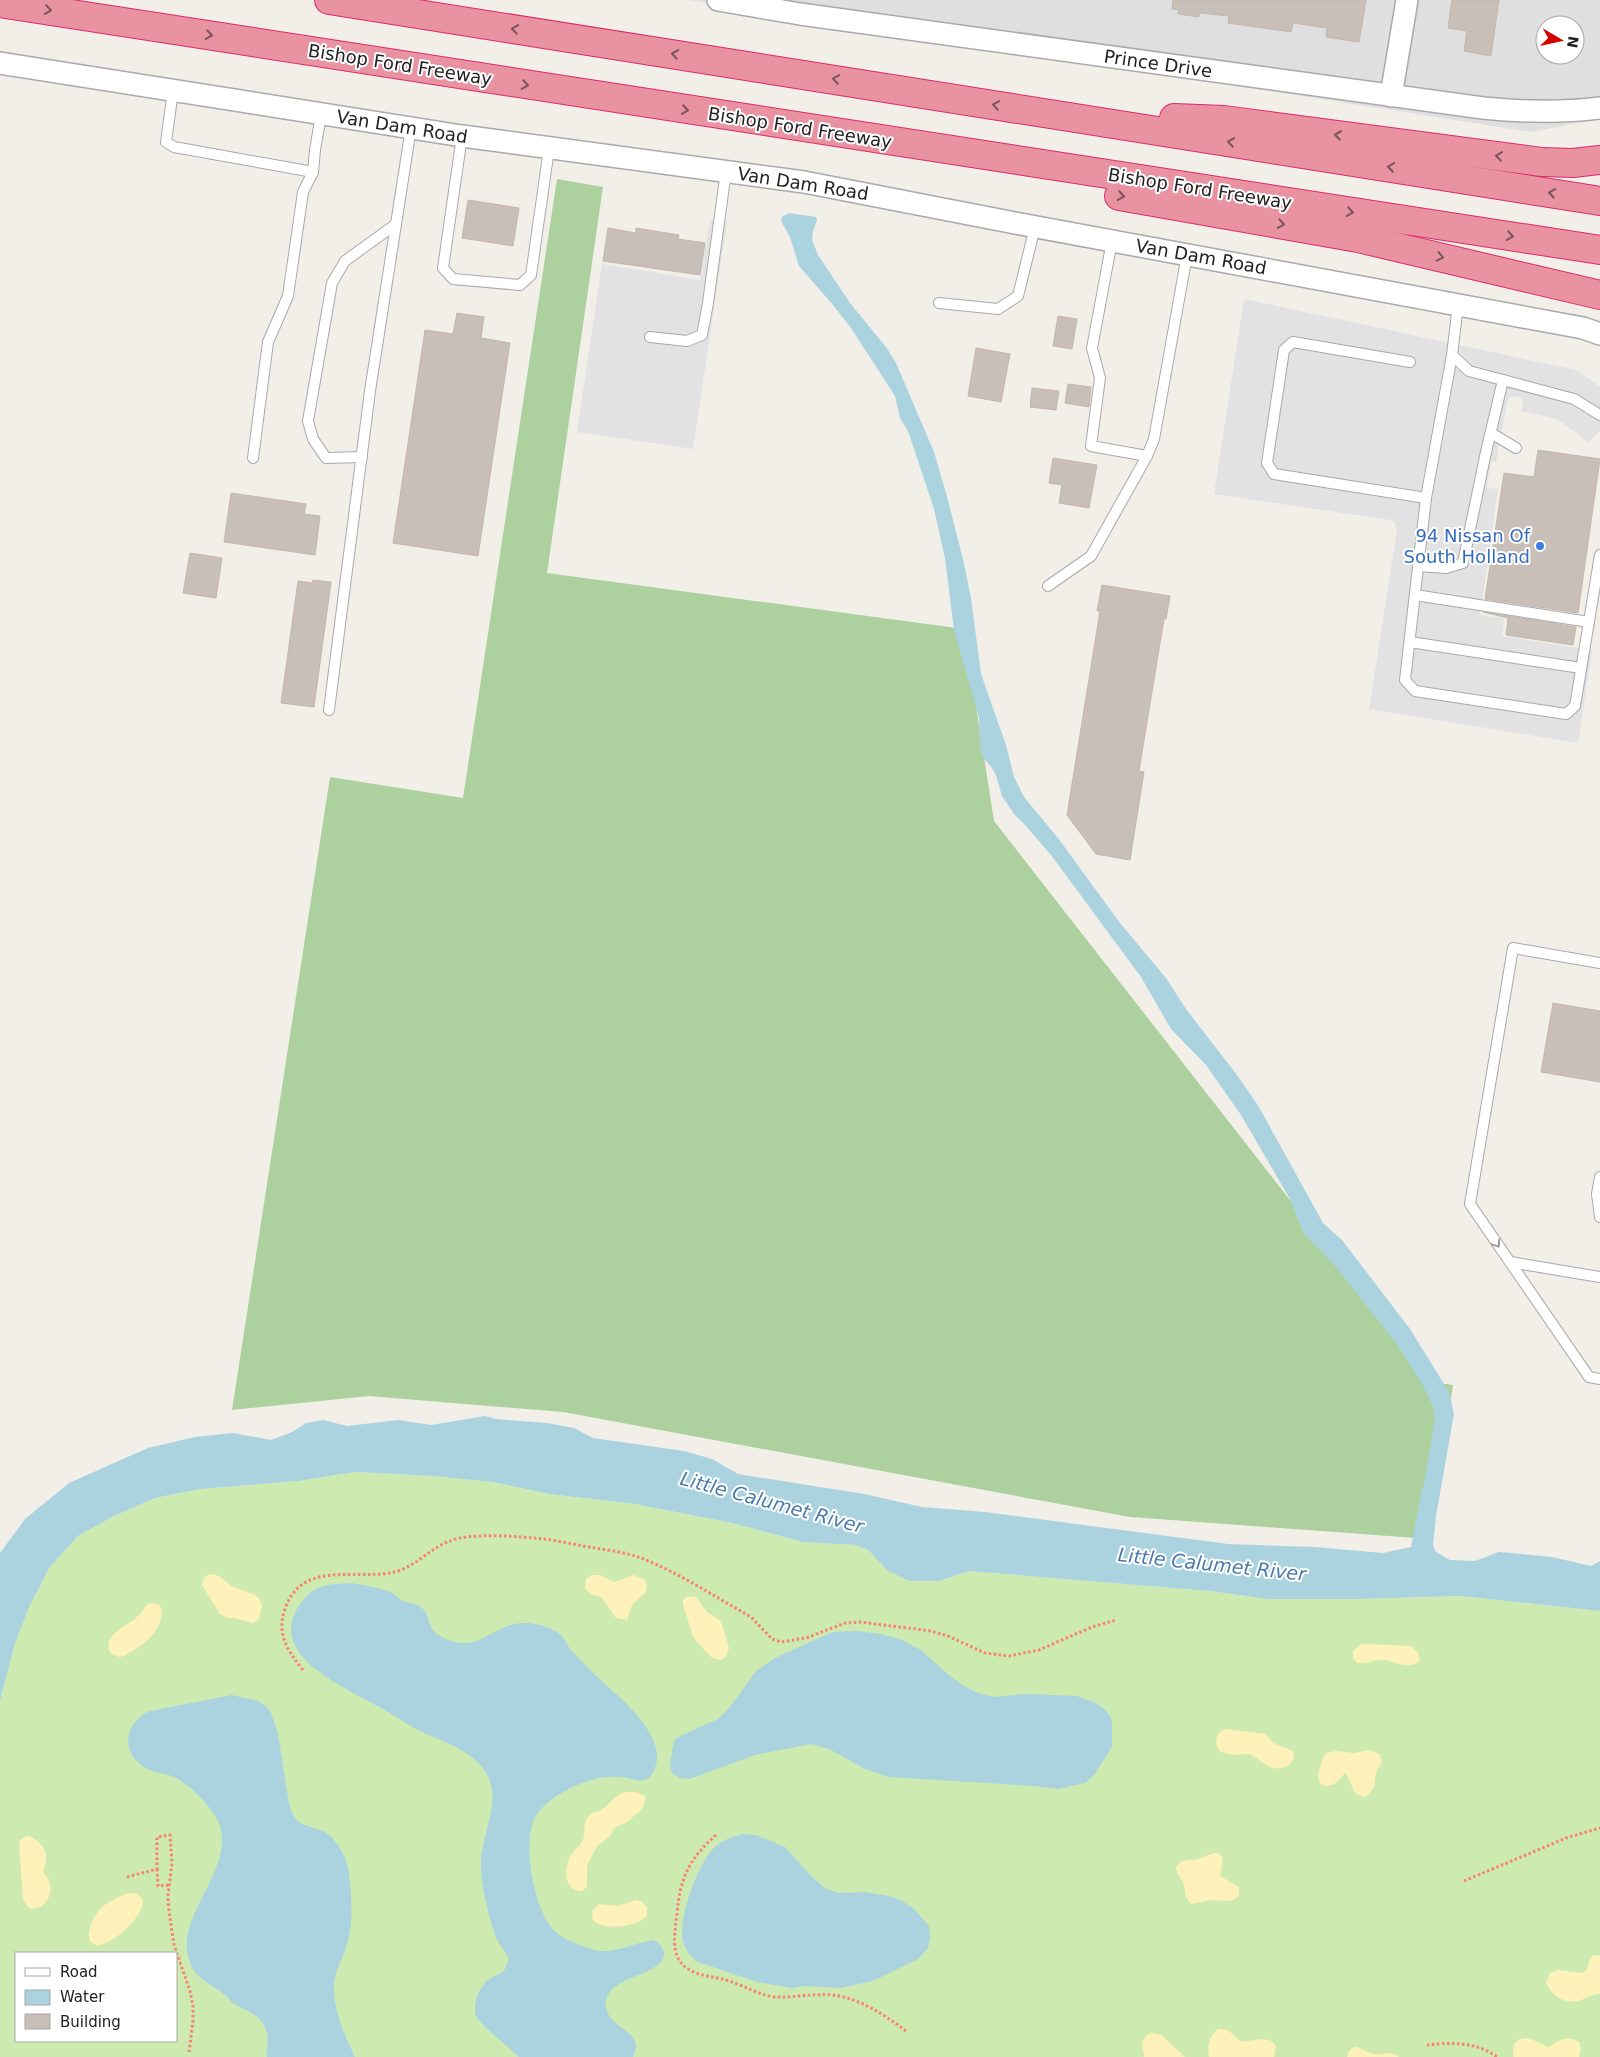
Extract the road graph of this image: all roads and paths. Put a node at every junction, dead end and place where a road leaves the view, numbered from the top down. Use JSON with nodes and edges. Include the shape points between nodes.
{"nodes":[{"id":1,"x":329,"y":0,"type":"edge"},
{"id":2,"x":718,"y":0,"type":"edge"},
{"id":3,"x":1407,"y":0,"type":"edge"},
{"id":4,"x":0,"y":3,"type":"edge"},
{"id":5,"x":0,"y":63,"type":"edge"},
{"id":6,"x":173,"y":91,"type":"junction"},
{"id":7,"x":1391,"y":96,"type":"junction"},
{"id":8,"x":1600,"y":108,"type":"edge"},
{"id":9,"x":1044,"y":112,"type":"junction"},
{"id":10,"x":322,"y":115,"type":"junction"},
{"id":11,"x":411,"y":128,"type":"junction"},
{"id":12,"x":462,"y":136,"type":"junction"},
{"id":13,"x":549,"y":149,"type":"junction"},
{"id":14,"x":938,"y":149,"type":"junction"},
{"id":15,"x":1600,"y":160,"type":"edge"},
{"id":16,"x":726,"y":171,"type":"junction"},
{"id":17,"x":313,"y":172,"type":"junction"},
{"id":18,"x":1600,"y":201,"type":"edge"},
{"id":19,"x":396,"y":224,"type":"junction"},
{"id":20,"x":1035,"y":227,"type":"junction"},
{"id":21,"x":1112,"y":241,"type":"junction"},
{"id":22,"x":1600,"y":250,"type":"edge"},
{"id":23,"x":1188,"y":255,"type":"junction"},
{"id":24,"x":1600,"y":295,"type":"edge"},
{"id":25,"x":939,"y":303,"type":"dead end"},
{"id":26,"x":1458,"y":305,"type":"junction"},
{"id":27,"x":1600,"y":334,"type":"edge"},
{"id":28,"x":650,"y":337,"type":"dead end"},
{"id":29,"x":1452,"y":355,"type":"junction"},
{"id":30,"x":1410,"y":362,"type":"dead end"},
{"id":31,"x":1503,"y":380,"type":"junction"},
{"id":32,"x":1600,"y":415,"type":"edge"},
{"id":33,"x":1492,"y":433,"type":"junction"},
{"id":34,"x":1516,"y":448,"type":"dead end"},
{"id":35,"x":1148,"y":456,"type":"junction"},
{"id":36,"x":362,"y":457,"type":"junction"},
{"id":37,"x":253,"y":458,"type":"dead end"},
{"id":38,"x":1426,"y":498,"type":"junction"},
{"id":39,"x":1600,"y":555,"type":"edge"},
{"id":40,"x":1418,"y":566,"type":"junction"},
{"id":41,"x":1048,"y":586,"type":"dead end"},
{"id":42,"x":1415,"y":595,"type":"junction"},
{"id":43,"x":1589,"y":622,"type":"junction"},
{"id":44,"x":1410,"y":642,"type":"junction"},
{"id":45,"x":1582,"y":668,"type":"junction"},
{"id":46,"x":329,"y":710,"type":"dead end"},
{"id":47,"x":1600,"y":963,"type":"edge"},
{"id":48,"x":1600,"y":1177,"type":"edge"},
{"id":49,"x":1600,"y":1217,"type":"edge"},
{"id":50,"x":1510,"y":1262,"type":"junction"},
{"id":51,"x":1600,"y":1277,"type":"edge"},
{"id":52,"x":1600,"y":1379,"type":"edge"},
{"id":53,"x":1116,"y":1620,"type":"dead end"},
{"id":54,"x":303,"y":1670,"type":"dead end"},
{"id":55,"x":1600,"y":1828,"type":"edge"},
{"id":56,"x":716,"y":1835,"type":"dead end"},
{"id":57,"x":158,"y":1869,"type":"junction"},
{"id":58,"x":127,"y":1877,"type":"dead end"},
{"id":59,"x":1464,"y":1881,"type":"dead end"},
{"id":60,"x":169,"y":1885,"type":"junction"},
{"id":61,"x":176,"y":1952,"type":"edge"},
{"id":62,"x":178,"y":1956,"type":"edge"},
{"id":63,"x":906,"y":2031,"type":"dead end"},
{"id":64,"x":1427,"y":2045,"type":"dead end"},
{"id":65,"x":189,"y":2052,"type":"dead end"},
{"id":66,"x":1497,"y":2057,"type":"edge"}],
"edges":[{"from":9,"to":1,"type":"highway","one_way":true},
{"from":2,"to":7,"type":"street","name":"Prince Drive"},
{"from":3,"to":7,"type":"street"},
{"from":4,"to":14,"type":"highway","name":"Bishop Ford Freeway","one_way":true},
{"from":5,"to":6,"type":"street","name":"Van Dam Road"},
{"from":6,"to":10,"type":"street","name":"Van Dam Road"},
{"from":6,"to":17,"type":"lane","via":[[166,142],[174,147]]},
{"from":7,"to":8,"type":"street","name":"Prince Drive","via":[[1524,112]]},
{"from":15,"to":9,"type":"highway","one_way":true,"via":[[1542,162],[1224,120]]},
{"from":18,"to":9,"type":"highway","one_way":true},
{"from":10,"to":11,"type":"street","name":"Van Dam Road"},
{"from":10,"to":17,"type":"lane"},
{"from":11,"to":12,"type":"street","name":"Van Dam Road"},
{"from":11,"to":19,"type":"lane"},
{"from":12,"to":13,"type":"street","name":"Van Dam Road"},
{"from":12,"to":13,"type":"lane","via":[[444,268],[453,279],[520,284],[531,275]]},
{"from":13,"to":16,"type":"street","name":"Van Dam Road"},
{"from":14,"to":22,"type":"highway","name":"Bishop Ford Freeway","one_way":true},
{"from":14,"to":24,"type":"highway","one_way":true,"via":[[1068,188],[1358,238]]},
{"from":16,"to":20,"type":"street","name":"Van Dam Road","via":[[804,182]]},
{"from":16,"to":28,"type":"lane","via":[[702,335],[687,341]]},
{"from":17,"to":37,"type":"lane","via":[[304,192],[288,296],[268,342]]},
{"from":19,"to":36,"type":"lane"},
{"from":19,"to":36,"type":"lane","via":[[345,261],[332,283],[308,420],[313,439],[326,458]]},
{"from":20,"to":21,"type":"street","name":"Van Dam Road"},
{"from":20,"to":25,"type":"lane","via":[[1018,296],[998,309]]},
{"from":21,"to":23,"type":"street","name":"Van Dam Road"},
{"from":21,"to":35,"type":"lane","via":[[1092,348],[1100,378],[1091,446]]},
{"from":23,"to":26,"type":"street","name":"Van Dam Road"},
{"from":23,"to":35,"type":"lane","via":[[1154,440]]},
{"from":26,"to":27,"type":"street","name":"Van Dam Road"},
{"from":26,"to":29,"type":"lane"},
{"from":29,"to":31,"type":"lane","via":[[1469,371]]},
{"from":29,"to":38,"type":"lane"},
{"from":30,"to":38,"type":"lane","via":[[1293,342],[1284,350],[1267,463],[1274,474]]},
{"from":31,"to":32,"type":"lane","via":[[1574,399]]},
{"from":31,"to":33,"type":"lane"},
{"from":33,"to":34,"type":"lane"},
{"from":33,"to":40,"type":"lane","via":[[1464,563],[1446,568]]},
{"from":35,"to":41,"type":"lane","via":[[1091,556]]},
{"from":36,"to":46,"type":"lane"},
{"from":38,"to":40,"type":"lane"},
{"from":39,"to":43,"type":"lane"},
{"from":40,"to":42,"type":"lane"},
{"from":42,"to":43,"type":"lane"},
{"from":42,"to":44,"type":"lane"},
{"from":43,"to":45,"type":"lane"},
{"from":44,"to":45,"type":"lane"},
{"from":44,"to":45,"type":"lane","via":[[1405,680],[1415,691],[1566,714],[1575,706]]},
{"from":47,"to":50,"type":"lane","one_way":true,"via":[[1513,948],[1470,1204]]},
{"from":48,"to":49,"type":"lane","via":[[1597,1194]]},
{"from":50,"to":51,"type":"lane"},
{"from":50,"to":52,"type":"lane","via":[[1589,1377]]},
{"from":53,"to":54,"type":"path","via":[[1046,1648],[1009,1656],[985,1653],[931,1631],[860,1622],[845,1623],[806,1638],[780,1642],[772,1639],[751,1617],[640,1557],[534,1538],[462,1537],[395,1572],[322,1577],[296,1588],[288,1598],[281,1627],[282,1640]]},
{"from":55,"to":59,"type":"path","via":[[1566,1838]]},
{"from":56,"to":63,"type":"path","via":[[691,1861],[683,1878],[674,1945],[680,1962],[698,1973],[733,1982],[764,1995],[829,1995],[849,1999],[878,2012]]},
{"from":57,"to":58,"type":"path"},
{"from":57,"to":60,"type":"path","via":[[158,1886]]},
{"from":57,"to":60,"type":"path","via":[[157,1837],[170,1835],[172,1863]]},
{"from":60,"to":61,"type":"path","via":[[169,1911]]},
{"from":62,"to":65,"type":"path","via":[[193,2006]]},
{"from":64,"to":66,"type":"path","via":[[1473,2046]]}]}
